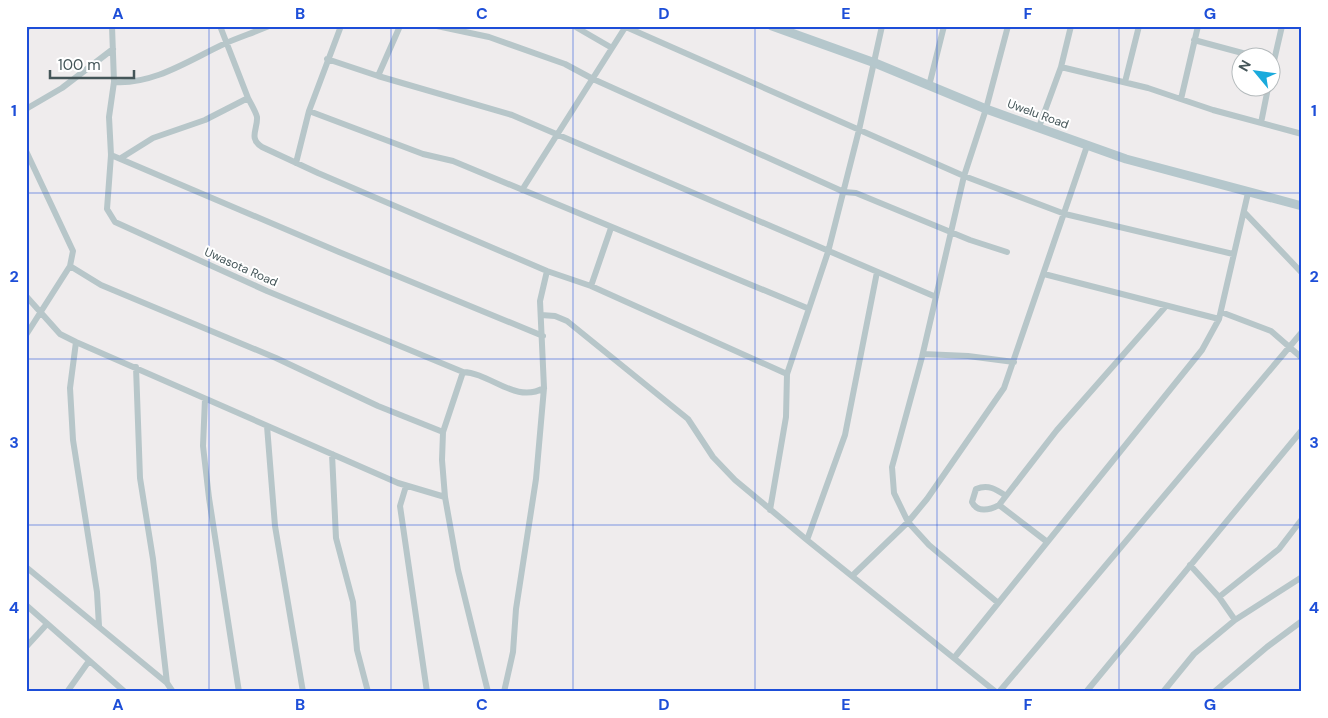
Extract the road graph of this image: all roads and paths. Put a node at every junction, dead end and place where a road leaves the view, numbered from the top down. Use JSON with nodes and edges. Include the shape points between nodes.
{"nodes":[{"id":1,"x":112,"y":26,"type":"edge"},
{"id":2,"x":220,"y":26,"type":"edge"},
{"id":3,"x":269,"y":26,"type":"edge"},
{"id":4,"x":341,"y":26,"type":"edge"},
{"id":5,"x":400,"y":26,"type":"edge"},
{"id":6,"x":437,"y":26,"type":"edge"},
{"id":7,"x":574,"y":26,"type":"edge"},
{"id":8,"x":772,"y":26,"type":"edge"},
{"id":9,"x":882,"y":26,"type":"edge"},
{"id":10,"x":944,"y":26,"type":"edge"},
{"id":11,"x":1008,"y":26,"type":"edge"},
{"id":12,"x":1071,"y":26,"type":"edge"},
{"id":13,"x":1139,"y":26,"type":"edge"},
{"id":14,"x":1198,"y":26,"type":"edge"},
{"id":15,"x":1282,"y":26,"type":"edge"},
{"id":16,"x":626,"y":27,"type":"edge"},
{"id":17,"x":1194,"y":40,"type":"junction"},
{"id":18,"x":228,"y":42,"type":"junction"},
{"id":19,"x":612,"y":48,"type":"junction"},
{"id":20,"x":1276,"y":48,"type":"edge"},
{"id":21,"x":113,"y":49,"type":"junction"},
{"id":22,"x":1230,"y":50,"type":"edge"},
{"id":23,"x":327,"y":59,"type":"junction"},
{"id":24,"x":875,"y":63,"type":"junction"},
{"id":25,"x":1061,"y":67,"type":"junction"},
{"id":26,"x":378,"y":76,"type":"junction"},
{"id":27,"x":593,"y":79,"type":"junction"},
{"id":28,"x":114,"y":82,"type":"junction"},
{"id":29,"x":1125,"y":82,"type":"junction"},
{"id":30,"x":929,"y":86,"type":"junction"},
{"id":31,"x":248,"y":98,"type":"junction"},
{"id":32,"x":1266,"y":98,"type":"edge"},
{"id":33,"x":1181,"y":99,"type":"junction"},
{"id":34,"x":26,"y":109,"type":"edge"},
{"id":35,"x":986,"y":109,"type":"junction"},
{"id":36,"x":309,"y":111,"type":"junction"},
{"id":37,"x":1261,"y":123,"type":"junction"},
{"id":38,"x":1039,"y":127,"type":"junction"},
{"id":39,"x":859,"y":130,"type":"junction"},
{"id":40,"x":1302,"y":134,"type":"edge"},
{"id":41,"x":557,"y":135,"type":"junction"},
{"id":42,"x":1087,"y":146,"type":"junction"},
{"id":43,"x":26,"y":151,"type":"edge"},
{"id":44,"x":111,"y":155,"type":"junction"},
{"id":45,"x":121,"y":158,"type":"junction"},
{"id":46,"x":296,"y":163,"type":"junction"},
{"id":47,"x":964,"y":176,"type":"junction"},
{"id":48,"x":522,"y":190,"type":"junction"},
{"id":49,"x":844,"y":192,"type":"junction"},
{"id":50,"x":1248,"y":193,"type":"junction"},
{"id":51,"x":1302,"y":206,"type":"edge"},
{"id":52,"x":1245,"y":213,"type":"junction"},
{"id":53,"x":1065,"y":214,"type":"junction"},
{"id":54,"x":611,"y":228,"type":"junction"},
{"id":55,"x":950,"y":233,"type":"junction"},
{"id":56,"x":828,"y":252,"type":"junction"},
{"id":57,"x":1007,"y":252,"type":"dead end"},
{"id":58,"x":1232,"y":254,"type":"junction"},
{"id":59,"x":70,"y":266,"type":"junction"},
{"id":60,"x":547,"y":271,"type":"junction"},
{"id":61,"x":877,"y":272,"type":"junction"},
{"id":62,"x":1044,"y":274,"type":"junction"},
{"id":63,"x":1302,"y":274,"type":"edge"},
{"id":64,"x":592,"y":286,"type":"junction"},
{"id":65,"x":26,"y":296,"type":"edge"},
{"id":66,"x":936,"y":297,"type":"junction"},
{"id":67,"x":1166,"y":306,"type":"junction"},
{"id":68,"x":807,"y":308,"type":"junction"},
{"id":69,"x":1221,"y":312,"type":"junction"},
{"id":70,"x":40,"y":314,"type":"junction"},
{"id":71,"x":541,"y":314,"type":"junction"},
{"id":72,"x":1219,"y":319,"type":"junction"},
{"id":73,"x":1302,"y":332,"type":"edge"},
{"id":74,"x":26,"y":335,"type":"edge"},
{"id":75,"x":543,"y":336,"type":"junction"},
{"id":76,"x":76,"y":342,"type":"junction"},
{"id":77,"x":1289,"y":346,"type":"junction"},
{"id":78,"x":923,"y":354,"type":"junction"},
{"id":79,"x":1302,"y":358,"type":"edge"},
{"id":80,"x":1014,"y":362,"type":"junction"},
{"id":81,"x":136,"y":368,"type":"junction"},
{"id":82,"x":463,"y":372,"type":"junction"},
{"id":83,"x":787,"y":374,"type":"junction"},
{"id":84,"x":544,"y":388,"type":"junction"},
{"id":85,"x":205,"y":399,"type":"junction"},
{"id":86,"x":268,"y":426,"type":"junction"},
{"id":87,"x":1302,"y":430,"type":"edge"},
{"id":88,"x":443,"y":432,"type":"junction"},
{"id":89,"x":332,"y":454,"type":"junction"},
{"id":90,"x":406,"y":486,"type":"junction"},
{"id":91,"x":1006,"y":496,"type":"junction"},
{"id":92,"x":445,"y":497,"type":"junction"},
{"id":93,"x":999,"y":505,"type":"junction"},
{"id":94,"x":770,"y":510,"type":"junction"},
{"id":95,"x":1302,"y":519,"type":"edge"},
{"id":96,"x":908,"y":522,"type":"junction"},
{"id":97,"x":807,"y":540,"type":"junction"},
{"id":98,"x":1046,"y":541,"type":"junction"},
{"id":99,"x":1190,"y":565,"type":"junction"},
{"id":100,"x":26,"y":567,"type":"edge"},
{"id":101,"x":852,"y":576,"type":"junction"},
{"id":102,"x":1302,"y":577,"type":"edge"},
{"id":103,"x":1219,"y":597,"type":"junction"},
{"id":104,"x":997,"y":602,"type":"junction"},
{"id":105,"x":26,"y":605,"type":"edge"},
{"id":106,"x":1235,"y":620,"type":"junction"},
{"id":107,"x":1302,"y":622,"type":"edge"},
{"id":108,"x":47,"y":624,"type":"junction"},
{"id":109,"x":99,"y":626,"type":"junction"},
{"id":110,"x":26,"y":646,"type":"edge"},
{"id":111,"x":954,"y":658,"type":"junction"},
{"id":112,"x":89,"y":661,"type":"junction"},
{"id":113,"x":167,"y":683,"type":"junction"},
{"id":114,"x":67,"y":692,"type":"edge"},
{"id":115,"x":126,"y":692,"type":"edge"},
{"id":116,"x":173,"y":692,"type":"edge"},
{"id":117,"x":239,"y":692,"type":"edge"},
{"id":118,"x":302,"y":692,"type":"edge"},
{"id":119,"x":368,"y":692,"type":"edge"},
{"id":120,"x":427,"y":692,"type":"edge"},
{"id":121,"x":488,"y":692,"type":"edge"},
{"id":122,"x":504,"y":692,"type":"edge"},
{"id":123,"x":997,"y":692,"type":"edge"},
{"id":124,"x":1086,"y":692,"type":"edge"},
{"id":125,"x":1163,"y":692,"type":"edge"},
{"id":126,"x":1214,"y":692,"type":"edge"}],
"edges":[{"from":1,"to":21,"type":"street","name":"Uwasota Road"},
{"from":2,"to":18,"type":"street"},
{"from":3,"to":18,"type":"street"},
{"from":4,"to":23,"type":"street"},
{"from":5,"to":26,"type":"street"},
{"from":6,"to":27,"type":"street","via":[[489,37],[565,64]]},
{"from":7,"to":19,"type":"street"},
{"from":8,"to":24,"type":"street","name":"Uwelu Road"},
{"from":9,"to":24,"type":"street"},
{"from":10,"to":30,"type":"street"},
{"from":11,"to":35,"type":"street"},
{"from":12,"to":25,"type":"street"},
{"from":13,"to":29,"type":"street"},
{"from":14,"to":17,"type":"street"},
{"from":15,"to":20,"type":"street"},
{"from":16,"to":19,"type":"street"},
{"from":16,"to":39,"type":"street"},
{"from":17,"to":22,"type":"street"},
{"from":17,"to":33,"type":"street"},
{"from":18,"to":28,"type":"street","via":[[144,80]]},
{"from":18,"to":31,"type":"street"},
{"from":19,"to":27,"type":"street"},
{"from":21,"to":28,"type":"street","name":"Uwasota Road"},
{"from":21,"to":34,"type":"street","via":[[62,88]]},
{"from":23,"to":26,"type":"street"},
{"from":23,"to":36,"type":"street"},
{"from":24,"to":30,"type":"street","name":"Uwelu Road"},
{"from":24,"to":39,"type":"street"},
{"from":25,"to":29,"type":"street"},
{"from":25,"to":38,"type":"street"},
{"from":26,"to":41,"type":"street","via":[[512,115]]},
{"from":27,"to":41,"type":"street"},
{"from":27,"to":49,"type":"street"},
{"from":28,"to":44,"type":"street","name":"Uwasota Road","via":[[109,117]]},
{"from":29,"to":33,"type":"street"},
{"from":30,"to":35,"type":"street","name":"Uwelu Road"},
{"from":31,"to":45,"type":"street","via":[[205,120],[154,138]]},
{"from":31,"to":46,"type":"street","via":[[257,118],[253,132],[258,145]]},
{"from":32,"to":37,"type":"street"},
{"from":33,"to":37,"type":"street"},
{"from":35,"to":38,"type":"street","name":"Uwelu Road"},
{"from":35,"to":47,"type":"street"},
{"from":36,"to":46,"type":"street"},
{"from":36,"to":48,"type":"street","via":[[423,154],[453,161]]},
{"from":37,"to":40,"type":"street"},
{"from":38,"to":42,"type":"street","name":"Uwelu Road"},
{"from":39,"to":47,"type":"street"},
{"from":39,"to":49,"type":"street"},
{"from":41,"to":48,"type":"street"},
{"from":41,"to":56,"type":"street"},
{"from":42,"to":50,"type":"street","name":"Uwelu Road","via":[[1126,160]]},
{"from":42,"to":53,"type":"street"},
{"from":43,"to":59,"type":"street","via":[[72,247]]},
{"from":44,"to":45,"type":"street"},
{"from":44,"to":82,"type":"street","name":"Uwasota Road","via":[[107,209],[115,222],[267,291]]},
{"from":45,"to":75,"type":"street"},
{"from":46,"to":60,"type":"street"},
{"from":47,"to":53,"type":"street"},
{"from":47,"to":55,"type":"street"},
{"from":48,"to":54,"type":"street"},
{"from":49,"to":55,"type":"street","via":[[856,193]]},
{"from":49,"to":56,"type":"street"},
{"from":50,"to":51,"type":"street","name":"Uwelu Road"},
{"from":50,"to":52,"type":"street"},
{"from":52,"to":58,"type":"street"},
{"from":52,"to":63,"type":"street"},
{"from":53,"to":58,"type":"street"},
{"from":53,"to":62,"type":"street"},
{"from":54,"to":64,"type":"street"},
{"from":54,"to":68,"type":"street"},
{"from":55,"to":57,"type":"street"},
{"from":55,"to":66,"type":"street"},
{"from":56,"to":61,"type":"street"},
{"from":56,"to":68,"type":"street"},
{"from":58,"to":69,"type":"street"},
{"from":59,"to":70,"type":"street"},
{"from":59,"to":88,"type":"street","via":[[101,285]]},
{"from":60,"to":64,"type":"street"},
{"from":60,"to":71,"type":"street","via":[[540,300]]},
{"from":61,"to":66,"type":"street"},
{"from":61,"to":97,"type":"street","via":[[845,435]]},
{"from":62,"to":67,"type":"street"},
{"from":62,"to":80,"type":"street"},
{"from":64,"to":83,"type":"street"},
{"from":65,"to":70,"type":"street"},
{"from":66,"to":78,"type":"street"},
{"from":67,"to":72,"type":"street"},
{"from":67,"to":91,"type":"street","via":[[1057,430]]},
{"from":68,"to":83,"type":"street"},
{"from":69,"to":72,"type":"street"},
{"from":69,"to":77,"type":"street","via":[[1272,331]]},
{"from":70,"to":74,"type":"street"},
{"from":70,"to":76,"type":"street","via":[[60,334]]},
{"from":71,"to":75,"type":"street"},
{"from":71,"to":94,"type":"street","via":[[566,321],[688,419],[713,457]]},
{"from":72,"to":98,"type":"street","via":[[1202,350]]},
{"from":73,"to":77,"type":"street"},
{"from":75,"to":84,"type":"street"},
{"from":76,"to":81,"type":"street"},
{"from":76,"to":109,"type":"street","via":[[70,388],[73,440],[97,592]]},
{"from":77,"to":79,"type":"street"},
{"from":77,"to":123,"type":"street"},
{"from":78,"to":80,"type":"street"},
{"from":78,"to":96,"type":"street","via":[[892,467],[894,493]]},
{"from":80,"to":96,"type":"street","via":[[1004,388]]},
{"from":81,"to":85,"type":"street"},
{"from":81,"to":113,"type":"street","via":[[140,478]]},
{"from":82,"to":84,"type":"street","name":"Uwasota Road","via":[[473,372],[520,393],[536,393]]},
{"from":82,"to":88,"type":"street"},
{"from":83,"to":94,"type":"street","via":[[786,417]]},
{"from":84,"to":122,"type":"street","via":[[536,479],[516,609],[513,652]]},
{"from":85,"to":86,"type":"street"},
{"from":85,"to":117,"type":"street","via":[[204,446],[209,498]]},
{"from":86,"to":89,"type":"street"},
{"from":86,"to":118,"type":"street","via":[[275,526]]},
{"from":87,"to":99,"type":"street"},
{"from":88,"to":92,"type":"street"},
{"from":89,"to":90,"type":"street"},
{"from":89,"to":119,"type":"street","via":[[336,538],[353,602],[357,650]]},
{"from":90,"to":92,"type":"street"},
{"from":90,"to":120,"type":"street","via":[[400,506]]},
{"from":91,"to":93,"type":"street"},
{"from":91,"to":93,"type":"street","via":[[988,486],[976,489],[972,502],[979,509],[987,510]]},
{"from":92,"to":121,"type":"street","via":[[458,570]]},
{"from":93,"to":98,"type":"street"},
{"from":94,"to":97,"type":"street"},
{"from":95,"to":103,"type":"street","via":[[1279,549]]},
{"from":96,"to":101,"type":"street"},
{"from":96,"to":104,"type":"street","via":[[929,545]]},
{"from":97,"to":101,"type":"street"},
{"from":98,"to":104,"type":"street"},
{"from":99,"to":103,"type":"street"},
{"from":99,"to":124,"type":"street"},
{"from":100,"to":109,"type":"street"},
{"from":101,"to":111,"type":"street"},
{"from":102,"to":106,"type":"street"},
{"from":103,"to":106,"type":"street"},
{"from":104,"to":111,"type":"street"},
{"from":105,"to":108,"type":"street"},
{"from":106,"to":125,"type":"street","via":[[1194,654]]},
{"from":107,"to":126,"type":"street"},
{"from":108,"to":110,"type":"street"},
{"from":108,"to":112,"type":"street"},
{"from":109,"to":113,"type":"street"},
{"from":111,"to":123,"type":"street"},
{"from":112,"to":114,"type":"street"},
{"from":112,"to":115,"type":"street"},
{"from":113,"to":116,"type":"street"}]}
